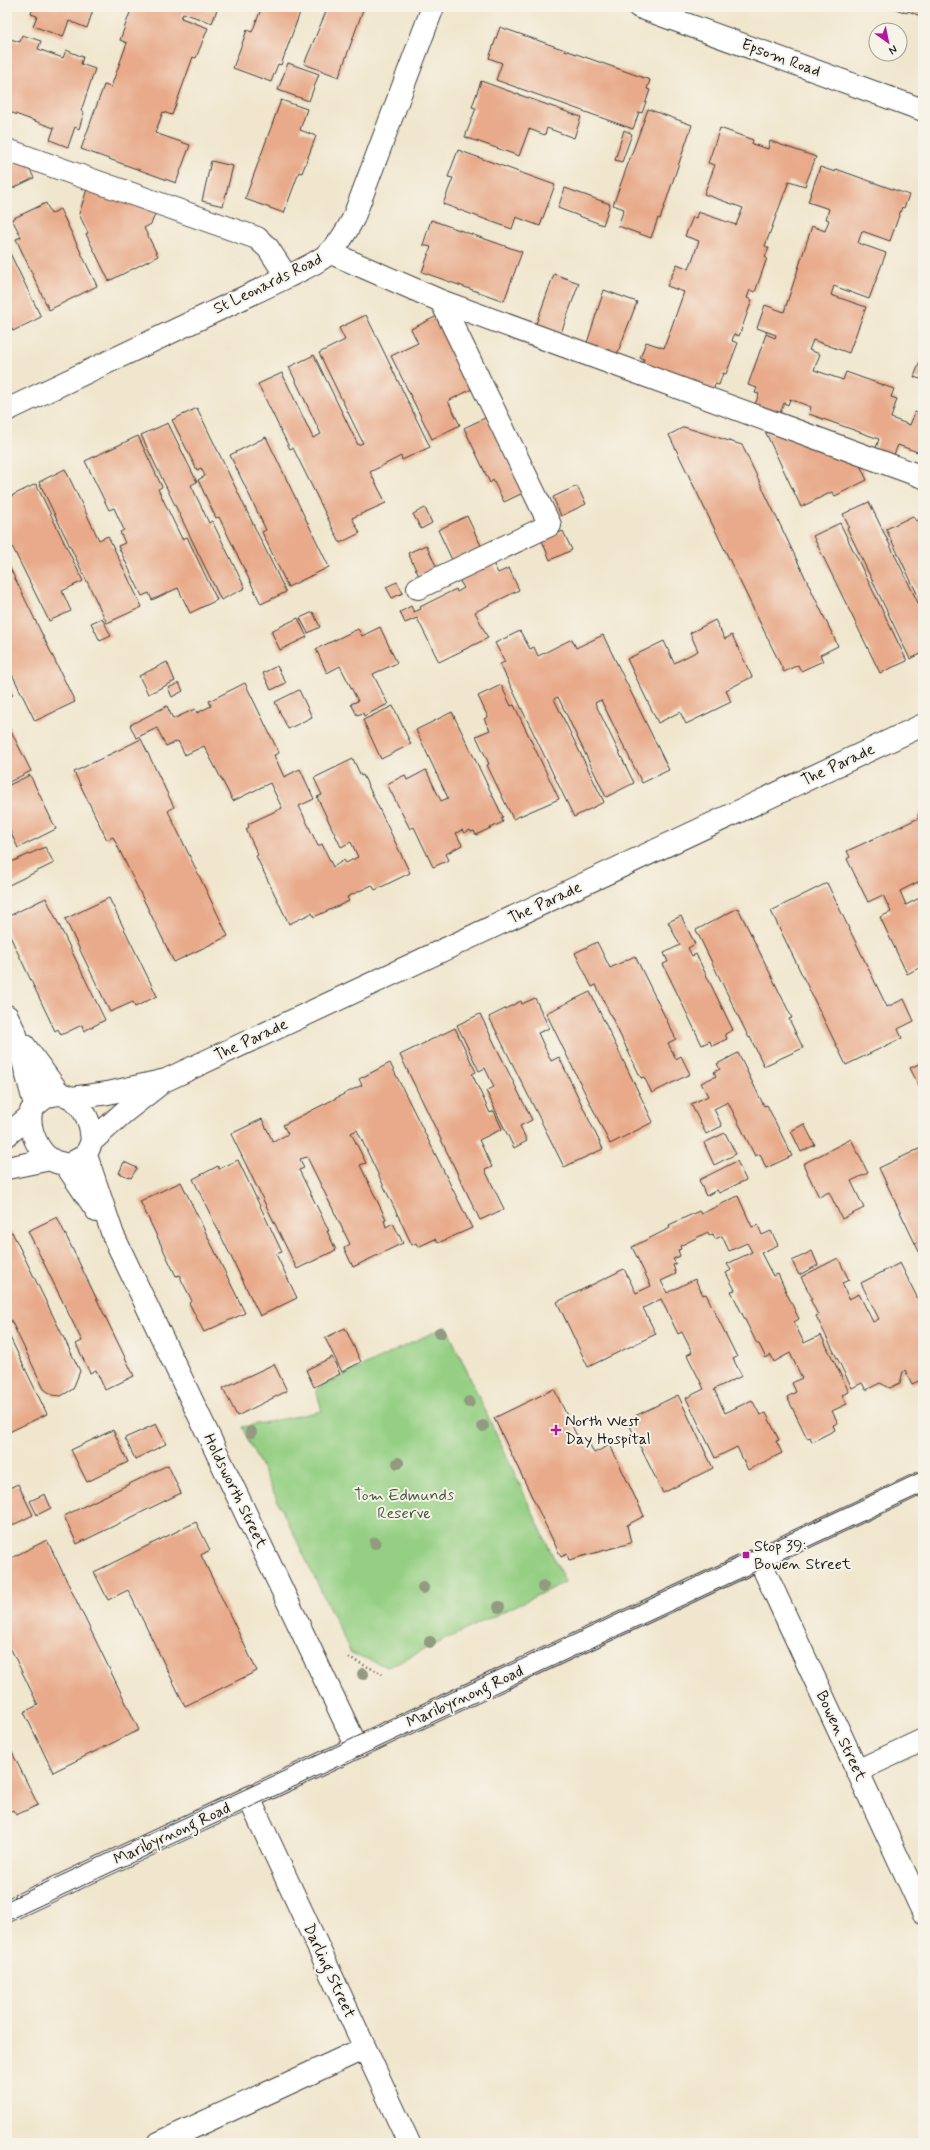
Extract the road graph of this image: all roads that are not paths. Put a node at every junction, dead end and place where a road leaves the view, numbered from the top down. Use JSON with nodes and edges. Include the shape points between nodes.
{"nodes":[{"id":1,"x":433,"y":7,"type":"edge"},
{"id":2,"x":639,"y":7,"type":"edge"},
{"id":3,"x":923,"y":110,"type":"edge"},
{"id":4,"x":7,"y":150,"type":"edge"},
{"id":5,"x":330,"y":253,"type":"junction"},
{"id":6,"x":287,"y":277,"type":"junction"},
{"id":7,"x":441,"y":300,"type":"junction"},
{"id":8,"x":7,"y":410,"type":"edge"},
{"id":9,"x":923,"y":477,"type":"edge"},
{"id":10,"x":418,"y":588,"type":"dead end"},
{"id":11,"x":923,"y":725,"type":"edge"},
{"id":12,"x":11,"y":1025,"type":"edge"},
{"id":13,"x":166,"y":1080,"type":"junction"},
{"id":14,"x":65,"y":1096,"type":"junction"},
{"id":15,"x":33,"y":1110,"type":"junction"},
{"id":16,"x":7,"y":1135,"type":"edge"},
{"id":17,"x":89,"y":1148,"type":"junction"},
{"id":18,"x":58,"y":1161,"type":"junction"},
{"id":19,"x":7,"y":1168,"type":"edge"},
{"id":20,"x":113,"y":1235,"type":"junction"},
{"id":21,"x":923,"y":1482,"type":"edge"},
{"id":22,"x":759,"y":1560,"type":"junction"},
{"id":23,"x":923,"y":1740,"type":"edge"},
{"id":24,"x":357,"y":1747,"type":"junction"},
{"id":25,"x":857,"y":1770,"type":"junction"},
{"id":26,"x":248,"y":1798,"type":"junction"},
{"id":27,"x":7,"y":1911,"type":"edge"},
{"id":28,"x":923,"y":1912,"type":"edge"},
{"id":29,"x":365,"y":2048,"type":"junction"},
{"id":30,"x":159,"y":2143,"type":"edge"},
{"id":31,"x":409,"y":2143,"type":"edge"}],
"edges":[{"from":1,"to":5,"type":"street","name":"St Leonards Road","via":[[353,219],[342,240]]},
{"from":2,"to":3,"type":"street","name":"Epsom Road"},
{"from":4,"to":6,"type":"street","via":[[258,238],[268,248]]},
{"from":5,"to":6,"type":"street","name":"St Leonards Road"},
{"from":5,"to":7,"type":"street"},
{"from":6,"to":8,"type":"street","name":"St Leonards Road"},
{"from":7,"to":9,"type":"street"},
{"from":7,"to":10,"type":"street","via":[[550,525]]},
{"from":11,"to":13,"type":"street","name":"The Parade"},
{"from":12,"to":14,"type":"street"},
{"from":12,"to":15,"type":"street"},
{"from":13,"to":14,"type":"street","name":"The Parade","via":[[108,1093]]},
{"from":13,"to":17,"type":"street","name":"The Parade","via":[[123,1113]]},
{"from":14,"to":15,"type":"street","via":[[45,1096]]},
{"from":14,"to":17,"type":"street","via":[[78,1104],[89,1123]]},
{"from":15,"to":16,"type":"street"},
{"from":15,"to":18,"type":"street","via":[[36,1141],[44,1153]]},
{"from":17,"to":18,"type":"street","via":[[77,1162],[68,1165]]},
{"from":17,"to":20,"type":"street","name":"Holdsworth Street"},
{"from":18,"to":19,"type":"street"},
{"from":18,"to":20,"type":"street","name":"Holdsworth Street"},
{"from":20,"to":24,"type":"street","name":"Holdsworth Street"},
{"from":21,"to":22,"type":"street","name":"Maribyrnong Road"},
{"from":22,"to":24,"type":"street","name":"Maribyrnong Road"},
{"from":22,"to":25,"type":"street","name":"Bowen Street"},
{"from":23,"to":25,"type":"street"},
{"from":24,"to":26,"type":"street","name":"Maribyrnong Road"},
{"from":25,"to":28,"type":"street","name":"Bowen Street"},
{"from":26,"to":27,"type":"street","name":"Maribyrnong Road"},
{"from":26,"to":29,"type":"street","name":"Darling Street"},
{"from":29,"to":30,"type":"street"},
{"from":29,"to":31,"type":"street","name":"Darling Street"}]}
